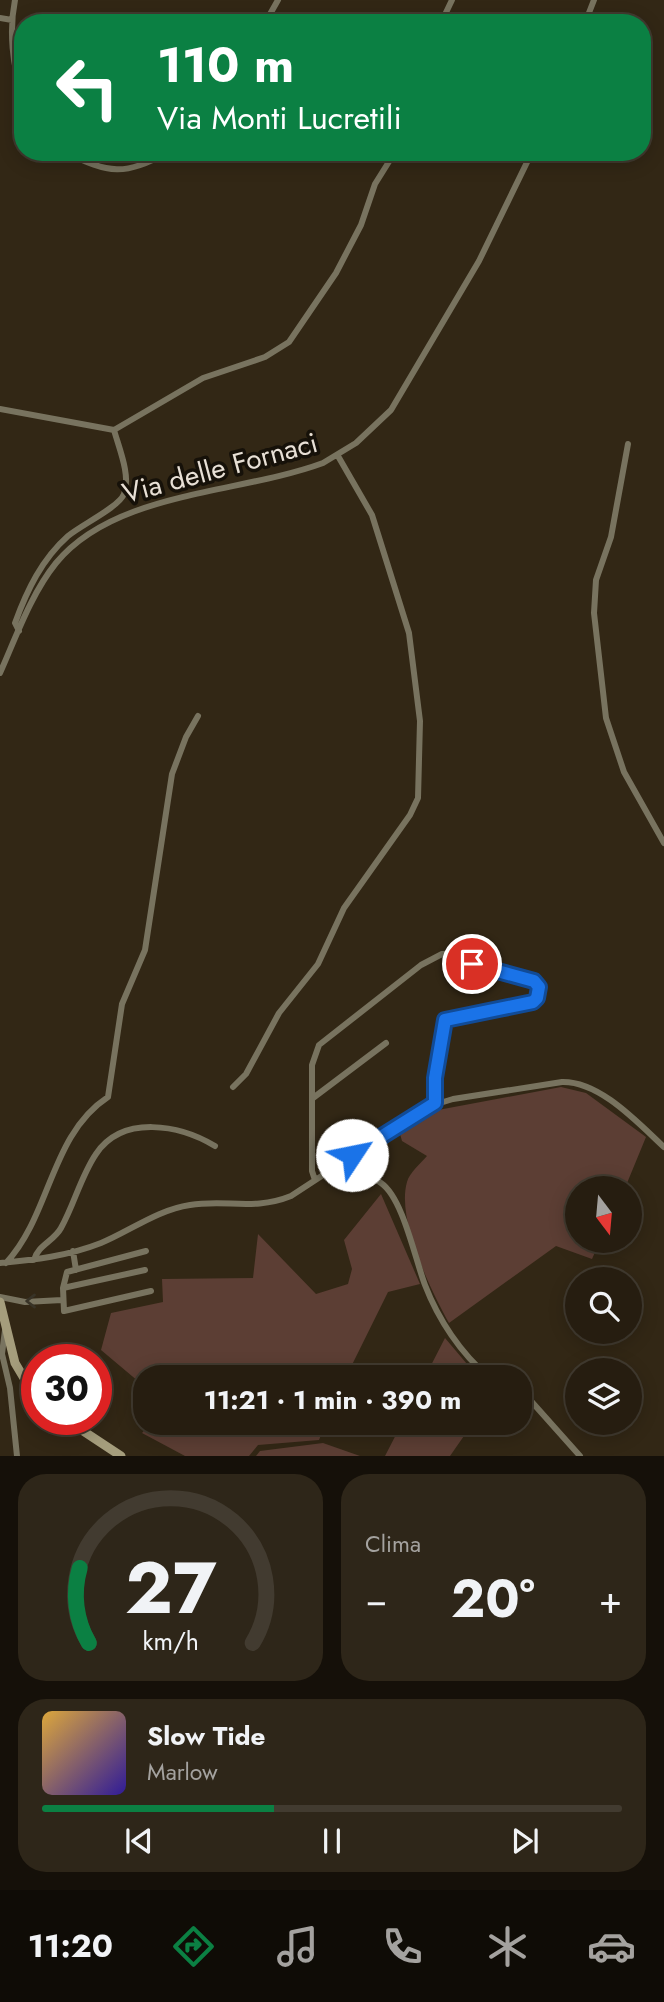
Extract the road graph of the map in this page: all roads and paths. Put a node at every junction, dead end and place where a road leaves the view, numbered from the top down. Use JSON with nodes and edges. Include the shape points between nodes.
{"nodes":[{"id":1,"x":15,"y":0,"type":"edge"},
{"id":2,"x":0,"y":18,"type":"edge"},
{"id":3,"x":12,"y":20,"type":"junction"},
{"id":4,"x":14,"y":46,"type":"edge"},
{"id":5,"x":89,"y":161,"type":"edge"},
{"id":6,"x":151,"y":161,"type":"edge"},
{"id":7,"x":389,"y":161,"type":"edge"},
{"id":8,"x":528,"y":161,"type":"edge"},
{"id":9,"x":0,"y":410,"type":"edge"},
{"id":10,"x":114,"y":430,"type":"junction"},
{"id":11,"x":628,"y":443,"type":"dead end"},
{"id":12,"x":338,"y":456,"type":"junction"},
{"id":13,"x":19,"y":631,"type":"junction"},
{"id":14,"x":0,"y":673,"type":"edge"},
{"id":15,"x":198,"y":716,"type":"dead end"},
{"id":16,"x":664,"y":843,"type":"edge"},
{"id":17,"x":386,"y":1043,"type":"dead end"},
{"id":18,"x":233,"y":1087,"type":"dead end"},
{"id":19,"x":313,"y":1098,"type":"junction"},
{"id":20,"x":435,"y":1103,"type":"junction"},
{"id":21,"x":215,"y":1146,"type":"dead end"},
{"id":22,"x":664,"y":1147,"type":"edge"},
{"id":23,"x":336,"y":1166,"type":"junction"},
{"id":24,"x":315,"y":1180,"type":"junction"},
{"id":25,"x":73,"y":1251,"type":"junction"},
{"id":26,"x":146,"y":1251,"type":"dead end"},
{"id":27,"x":64,"y":1254,"type":"junction"},
{"id":28,"x":34,"y":1260,"type":"junction"},
{"id":29,"x":3,"y":1263,"type":"edge"},
{"id":30,"x":76,"y":1270,"type":"junction"},
{"id":31,"x":145,"y":1270,"type":"dead end"},
{"id":32,"x":67,"y":1272,"type":"junction"},
{"id":33,"x":63,"y":1288,"type":"junction"},
{"id":34,"x":151,"y":1291,"type":"dead end"},
{"id":35,"x":0,"y":1300,"type":"edge"},
{"id":36,"x":62,"y":1300,"type":"junction"},
{"id":37,"x":6,"y":1324,"type":"junction"},
{"id":38,"x":1,"y":1359,"type":"edge"},
{"id":39,"x":476,"y":1365,"type":"edge"},
{"id":40,"x":21,"y":1373,"type":"edge"},
{"id":41,"x":532,"y":1402,"type":"edge"},
{"id":42,"x":89,"y":1435,"type":"edge"},
{"id":43,"x":17,"y":1456,"type":"edge"},
{"id":44,"x":121,"y":1456,"type":"edge"},
{"id":45,"x":580,"y":1456,"type":"edge"}],
"edges":[{"from":1,"to":3,"type":"street"},
{"from":2,"to":3,"type":"street"},
{"from":3,"to":4,"type":"street"},
{"from":5,"to":6,"type":"street","via":[[118,172]]},
{"from":7,"to":10,"type":"street","via":[[336,272],[289,342],[259,359],[203,377]]},
{"from":8,"to":12,"type":"street","name":"Via delle Fornaci","via":[[479,261],[400,396],[379,423]]},
{"from":9,"to":10,"type":"street"},
{"from":10,"to":13,"type":"street","via":[[125,475],[123,495],[68,536],[43,564],[16,619]]},
{"from":11,"to":16,"type":"street","via":[[611,537],[596,580],[594,613],[606,718],[624,772]]},
{"from":12,"to":13,"type":"street","name":"Via delle Fornaci","via":[[302,470],[152,506],[97,527],[50,570]]},
{"from":12,"to":18,"type":"street","via":[[372,514],[410,633],[420,721],[418,798],[344,908],[318,964],[279,1013],[246,1074]]},
{"from":13,"to":14,"type":"street","name":"Via delle Fornaci"},
{"from":15,"to":29,"type":"street","via":[[172,774],[145,950],[126,989],[118,1020],[108,1097],[89,1114],[59,1158],[26,1238]]},
{"from":17,"to":19,"type":"street"},
{"from":19,"to":20,"type":"street","via":[[312,1065],[319,1045],[430,959],[458,953],[472,964],[534,981],[540,993],[533,1002],[445,1020]]},
{"from":19,"to":24,"type":"street"},
{"from":20,"to":22,"type":"street","via":[[578,1083],[611,1102]]},
{"from":20,"to":23,"type":"street"},
{"from":21,"to":28,"type":"street","via":[[151,1126],[116,1137],[97,1153],[61,1228],[36,1252]]},
{"from":23,"to":24,"type":"street"},
{"from":23,"to":39,"type":"street","via":[[370,1177],[390,1191],[399,1204],[426,1287],[464,1353]]},
{"from":24,"to":25,"type":"street","via":[[272,1204],[190,1205]]},
{"from":25,"to":27,"type":"street"},
{"from":25,"to":30,"type":"street"},
{"from":26,"to":30,"type":"street"},
{"from":27,"to":28,"type":"street"},
{"from":27,"to":32,"type":"street"},
{"from":28,"to":29,"type":"street"},
{"from":30,"to":32,"type":"street"},
{"from":31,"to":33,"type":"street"},
{"from":32,"to":33,"type":"street"},
{"from":33,"to":36,"type":"street"},
{"from":34,"to":36,"type":"street","via":[[64,1311]]},
{"from":36,"to":35,"type":"street","one_way":true},
{"from":35,"to":37,"type":"main road"},
{"from":37,"to":38,"type":"street"},
{"from":37,"to":40,"type":"main road"},
{"from":38,"to":43,"type":"street"},
{"from":41,"to":45,"type":"street"},
{"from":42,"to":44,"type":"main road"}]}
